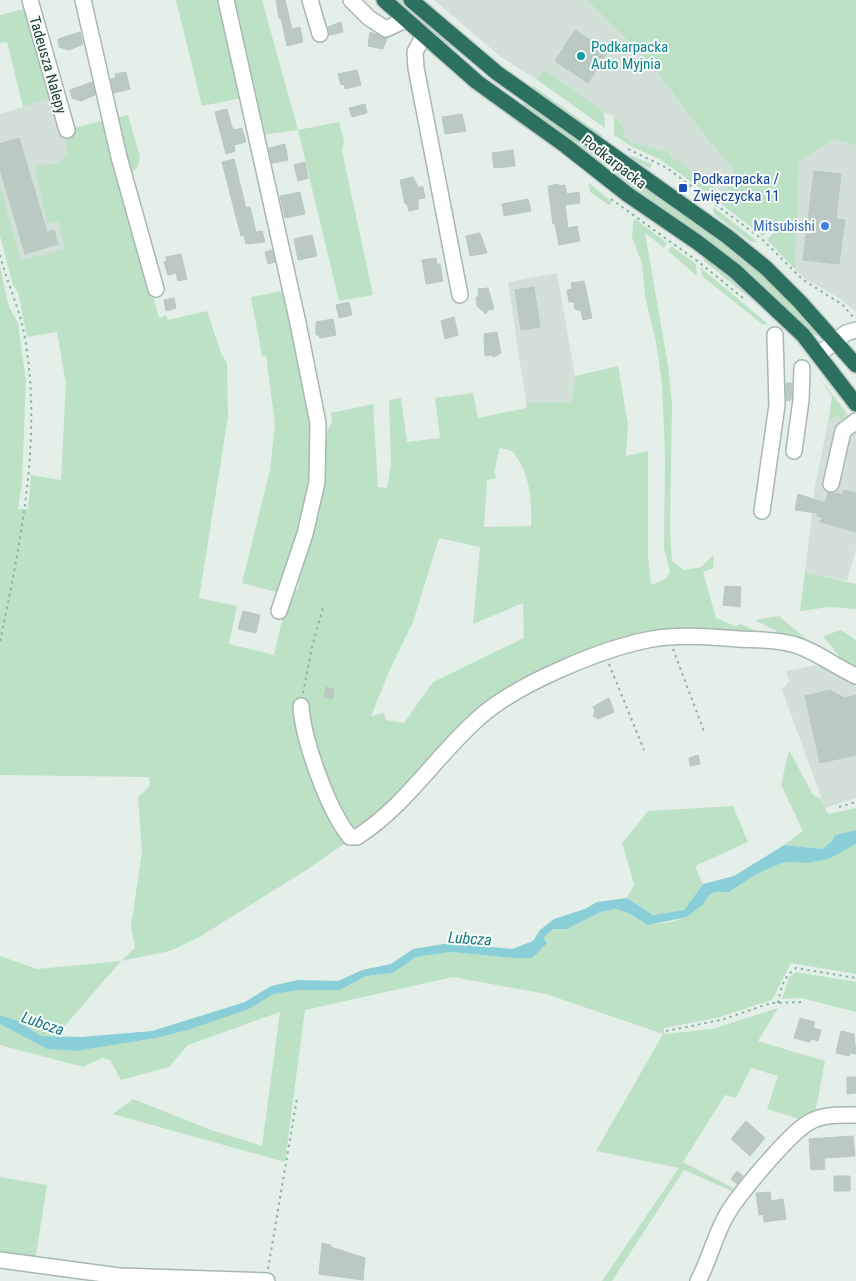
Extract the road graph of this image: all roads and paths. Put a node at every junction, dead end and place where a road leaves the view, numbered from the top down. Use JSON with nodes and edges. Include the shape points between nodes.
{"nodes":[{"id":1,"x":30,"y":0,"type":"edge"},
{"id":2,"x":83,"y":0,"type":"edge"},
{"id":3,"x":226,"y":0,"type":"edge"},
{"id":4,"x":310,"y":0,"type":"edge"},
{"id":5,"x":352,"y":0,"type":"edge"},
{"id":6,"x":384,"y":0,"type":"edge"},
{"id":7,"x":412,"y":0,"type":"edge"},
{"id":8,"x":405,"y":20,"type":"junction"},
{"id":9,"x":320,"y":34,"type":"dead end"},
{"id":10,"x":423,"y":37,"type":"junction"},
{"id":11,"x":477,"y":82,"type":"junction"},
{"id":12,"x":516,"y":87,"type":"junction"},
{"id":13,"x":67,"y":130,"type":"dead end"},
{"id":14,"x":626,"y":148,"type":"dead end"},
{"id":15,"x":0,"y":255,"type":"edge"},
{"id":16,"x":156,"y":290,"type":"dead end"},
{"id":17,"x":460,"y":295,"type":"dead end"},
{"id":18,"x":856,"y":321,"type":"edge"},
{"id":19,"x":856,"y":330,"type":"edge"},
{"id":20,"x":775,"y":335,"type":"dead end"},
{"id":21,"x":836,"y":340,"type":"junction"},
{"id":22,"x":819,"y":354,"type":"junction"},
{"id":23,"x":856,"y":365,"type":"edge"},
{"id":24,"x":802,"y":368,"type":"dead end"},
{"id":25,"x":856,"y":404,"type":"edge"},
{"id":26,"x":856,"y":421,"type":"edge"},
{"id":27,"x":794,"y":451,"type":"dead end"},
{"id":28,"x":831,"y":484,"type":"dead end"},
{"id":29,"x":762,"y":511,"type":"dead end"},
{"id":30,"x":322,"y":608,"type":"dead end"},
{"id":31,"x":279,"y":611,"type":"dead end"},
{"id":32,"x":669,"y":638,"type":"junction"},
{"id":33,"x":0,"y":642,"type":"edge"},
{"id":34,"x":605,"y":653,"type":"junction"},
{"id":35,"x":856,"y":676,"type":"edge"},
{"id":36,"x":301,"y":706,"type":"joint"},
{"id":37,"x":705,"y":734,"type":"dead end"},
{"id":38,"x":644,"y":750,"type":"dead end"},
{"id":39,"x":856,"y":802,"type":"edge"},
{"id":40,"x":839,"y":807,"type":"dead end"},
{"id":41,"x":856,"y":978,"type":"edge"},
{"id":42,"x":804,"y":1002,"type":"dead end"},
{"id":43,"x":778,"y":1003,"type":"junction"},
{"id":44,"x":666,"y":1031,"type":"dead end"},
{"id":45,"x":297,"y":1098,"type":"dead end"},
{"id":46,"x":856,"y":1115,"type":"edge"},
{"id":47,"x":0,"y":1260,"type":"edge"},
{"id":48,"x":267,"y":1281,"type":"edge"},
{"id":49,"x":698,"y":1281,"type":"edge"}],
"edges":[{"from":1,"to":13,"type":"street","name":"Tadeusza Nalepy"},
{"from":2,"to":16,"type":"street","via":[[119,158]]},
{"from":3,"to":31,"type":"street","via":[[318,423],[317,482],[305,534]]},
{"from":4,"to":9,"type":"street"},
{"from":5,"to":8,"type":"street","via":[[369,18],[386,29]]},
{"from":6,"to":8,"type":"highway","name":"Podkarpacka"},
{"from":7,"to":12,"type":"highway","name":"Podkarpacka"},
{"from":8,"to":10,"type":"highway","name":"Podkarpacka"},
{"from":10,"to":11,"type":"highway","name":"Podkarpacka"},
{"from":10,"to":17,"type":"street","via":[[415,52],[416,68]]},
{"from":11,"to":12,"type":"highway","via":[[490,80],[514,98],[518,96]]},
{"from":11,"to":22,"type":"highway","name":"Podkarpacka","via":[[735,271]]},
{"from":12,"to":21,"type":"highway","name":"Podkarpacka","via":[[728,237],[766,268]]},
{"from":14,"to":18,"type":"path","via":[[675,174],[763,240],[814,288],[843,305]]},
{"from":15,"to":33,"type":"path","via":[[22,327],[29,365],[32,415],[28,474],[15,568]]},
{"from":19,"to":21,"type":"street"},
{"from":20,"to":29,"type":"street","via":[[777,405]]},
{"from":21,"to":22,"type":"street"},
{"from":21,"to":23,"type":"highway","name":"Podkarpacka"},
{"from":22,"to":25,"type":"highway","name":"Podkarpacka"},
{"from":24,"to":27,"type":"street"},
{"from":26,"to":28,"type":"street","via":[[843,432]]},
{"from":30,"to":36,"type":"path"},
{"from":32,"to":34,"type":"street","via":[[652,639]]},
{"from":32,"to":35,"type":"street","via":[[709,637],[792,644]]},
{"from":32,"to":37,"type":"path"},
{"from":34,"to":36,"type":"street","via":[[535,681],[503,698],[434,761],[396,808],[357,837],[350,837],[335,812],[310,749]]},
{"from":34,"to":38,"type":"path"},
{"from":39,"to":40,"type":"path"},
{"from":41,"to":43,"type":"path","via":[[796,968],[787,974]]},
{"from":42,"to":43,"type":"path"},
{"from":43,"to":44,"type":"path","via":[[721,1020]]},
{"from":45,"to":48,"type":"path"},
{"from":46,"to":49,"type":"street","via":[[824,1116],[795,1133],[740,1195],[726,1216]]},
{"from":47,"to":48,"type":"street","via":[[119,1276]]}]}
